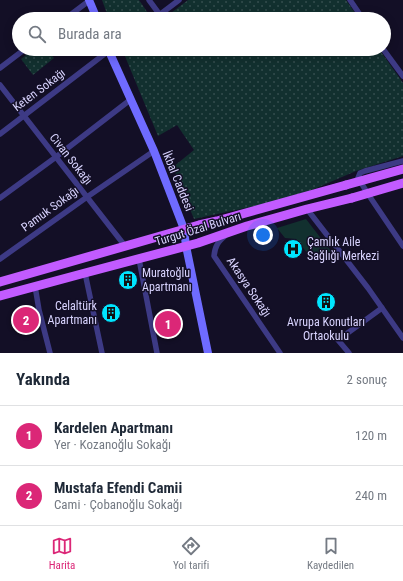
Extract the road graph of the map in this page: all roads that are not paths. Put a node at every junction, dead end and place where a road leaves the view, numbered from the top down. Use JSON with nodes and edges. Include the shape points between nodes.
{"nodes":[{"id":1,"x":90,"y":0,"type":"edge"},
{"id":2,"x":148,"y":0,"type":"edge"},
{"id":3,"x":179,"y":0,"type":"edge"},
{"id":4,"x":350,"y":0,"type":"edge"},
{"id":5,"x":74,"y":12,"type":"edge"},
{"id":6,"x":94,"y":12,"type":"edge"},
{"id":7,"x":158,"y":12,"type":"edge"},
{"id":8,"x":164,"y":12,"type":"edge"},
{"id":9,"x":358,"y":12,"type":"edge"},
{"id":10,"x":16,"y":56,"type":"edge"},
{"id":11,"x":101,"y":56,"type":"edge"},
{"id":12,"x":112,"y":56,"type":"edge"},
{"id":13,"x":388,"y":56,"type":"edge"},
{"id":14,"x":0,"y":68,"type":"edge"},
{"id":15,"x":403,"y":76,"type":"edge"},
{"id":16,"x":0,"y":85,"type":"edge"},
{"id":17,"x":130,"y":100,"type":"junction"},
{"id":18,"x":24,"y":116,"type":"junction"},
{"id":19,"x":0,"y":134,"type":"edge"},
{"id":20,"x":154,"y":151,"type":"junction"},
{"id":21,"x":56,"y":157,"type":"junction"},
{"id":22,"x":403,"y":161,"type":"edge"},
{"id":23,"x":403,"y":169,"type":"edge"},
{"id":24,"x":403,"y":183,"type":"edge"},
{"id":25,"x":87,"y":197,"type":"junction"},
{"id":26,"x":0,"y":198,"type":"edge"},
{"id":27,"x":307,"y":209,"type":"junction"},
{"id":28,"x":184,"y":229,"type":"junction"},
{"id":29,"x":226,"y":234,"type":"junction"},
{"id":30,"x":125,"y":246,"type":"junction"},
{"id":31,"x":186,"y":246,"type":"junction"},
{"id":32,"x":403,"y":246,"type":"edge"},
{"id":33,"x":0,"y":259,"type":"edge"},
{"id":34,"x":139,"y":259,"type":"junction"},
{"id":35,"x":85,"y":273,"type":"junction"},
{"id":36,"x":0,"y":282,"type":"edge"},
{"id":37,"x":35,"y":286,"type":"junction"},
{"id":38,"x":0,"y":296,"type":"edge"},
{"id":39,"x":382,"y":308,"type":"junction"},
{"id":40,"x":403,"y":338,"type":"edge"},
{"id":41,"x":50,"y":353,"type":"edge"},
{"id":42,"x":102,"y":353,"type":"edge"},
{"id":43,"x":157,"y":353,"type":"edge"},
{"id":44,"x":208,"y":353,"type":"edge"},
{"id":45,"x":280,"y":353,"type":"edge"},
{"id":46,"x":349,"y":353,"type":"edge"}],
"edges":[{"from":1,"to":5,"type":"street"},
{"from":1,"to":6,"type":"main road"},
{"from":2,"to":7,"type":"street"},
{"from":3,"to":8,"type":"street"},
{"from":4,"to":9,"type":"street"},
{"from":10,"to":14,"type":"street"},
{"from":11,"to":18,"type":"street","name":"Keten Sokağı"},
{"from":12,"to":17,"type":"main road","name":"İkbal Caddesi"},
{"from":13,"to":15,"type":"street"},
{"from":16,"to":18,"type":"street","name":"Civan Sokağı"},
{"from":17,"to":20,"type":"main road","name":"İkbal Caddesi"},
{"from":17,"to":21,"type":"street"},
{"from":18,"to":19,"type":"street","name":"Keten Sokağı"},
{"from":18,"to":21,"type":"street","name":"Civan Sokağı"},
{"from":20,"to":25,"type":"street","name":"Pamuk Sokağı"},
{"from":20,"to":28,"type":"main road","name":"İkbal Caddesi"},
{"from":21,"to":25,"type":"street","name":"Civan Sokağı"},
{"from":21,"to":26,"type":"street"},
{"from":22,"to":32,"type":"street","via":[[365,171],[360,173],[358,178]]},
{"from":23,"to":28,"type":"main road","name":"Turgut Özal Bulvarı","bridge":true},
{"from":24,"to":27,"type":"main road","name":"Turgut Özal Bulvarı","bridge":true},
{"from":25,"to":30,"type":"street","name":"Civan Sokağı"},
{"from":25,"to":33,"type":"street","name":"Pamuk Sokağı"},
{"from":27,"to":29,"type":"main road","name":"Turgut Özal Bulvarı"},
{"from":27,"to":39,"type":"street"},
{"from":28,"to":30,"type":"main road","name":"Turgut Özal Bulvarı"},
{"from":28,"to":31,"type":"main road","name":"İkbal Caddesi"},
{"from":29,"to":31,"type":"main road","name":"Turgut Özal Bulvarı"},
{"from":29,"to":45,"type":"street","name":"Akasya Sokağı","via":[[214,249],[214,256]]},
{"from":30,"to":36,"type":"main road","name":"Turgut Özal Bulvarı"},
{"from":31,"to":34,"type":"main road","name":"Turgut Özal Bulvarı"},
{"from":31,"to":44,"type":"main road","name":"İkbal Caddesi"},
{"from":34,"to":35,"type":"main road","name":"Turgut Özal Bulvarı"},
{"from":34,"to":43,"type":"street"},
{"from":35,"to":37,"type":"main road","name":"Turgut Özal Bulvarı"},
{"from":35,"to":42,"type":"street"},
{"from":37,"to":38,"type":"main road","name":"Turgut Özal Bulvarı"},
{"from":37,"to":41,"type":"street"},
{"from":39,"to":40,"type":"street"},
{"from":39,"to":46,"type":"street","via":[[338,340]]}]}
